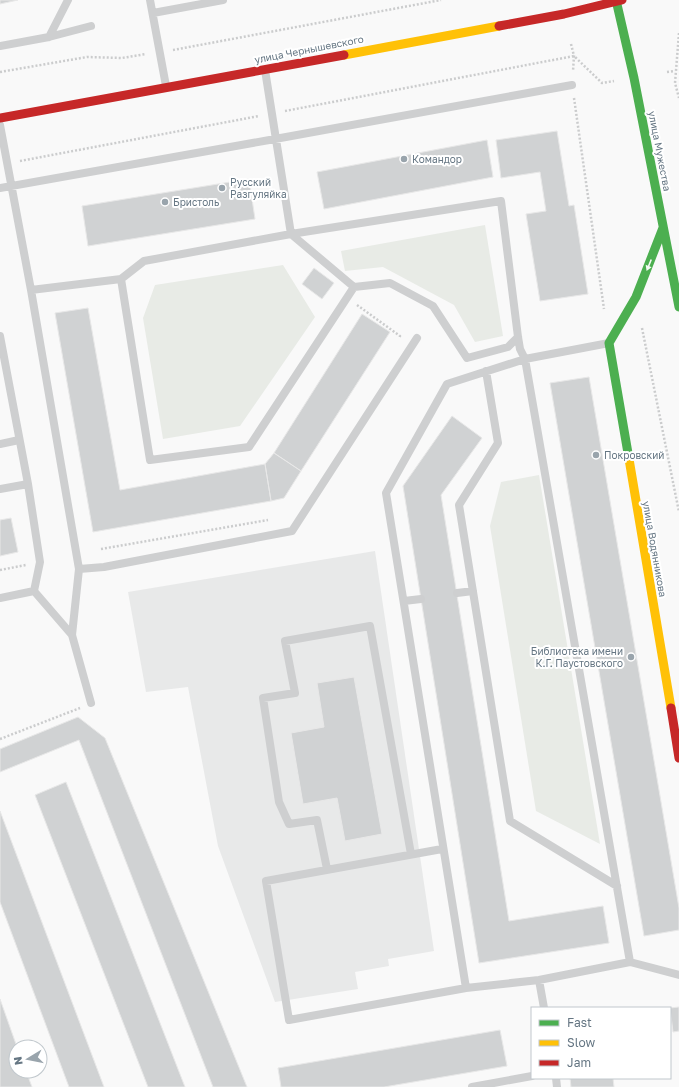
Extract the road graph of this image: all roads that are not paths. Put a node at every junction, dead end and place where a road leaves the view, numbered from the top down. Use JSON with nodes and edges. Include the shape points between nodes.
{"nodes":[{"id":1,"x":68,"y":0,"type":"edge"},
{"id":2,"x":150,"y":0,"type":"edge"},
{"id":3,"x":223,"y":0,"type":"edge"},
{"id":4,"x":618,"y":0,"type":"edge"},
{"id":5,"x":153,"y":12,"type":"junction"},
{"id":6,"x":91,"y":26,"type":"dead end"},
{"id":7,"x":48,"y":37,"type":"junction"},
{"id":8,"x":0,"y":46,"type":"edge"},
{"id":9,"x":265,"y":69,"type":"junction"},
{"id":10,"x":572,"y":84,"type":"road end"},
{"id":11,"x":166,"y":88,"type":"junction"},
{"id":12,"x":0,"y":118,"type":"edge"},
{"id":13,"x":0,"y":125,"type":"edge"},
{"id":14,"x":275,"y":139,"type":"junction"},
{"id":15,"x":12,"y":186,"type":"junction"},
{"id":16,"x":0,"y":188,"type":"edge"},
{"id":17,"x":663,"y":228,"type":"junction"},
{"id":18,"x":291,"y":234,"type":"junction"},
{"id":19,"x":121,"y":279,"type":"junction"},
{"id":20,"x":354,"y":287,"type":"junction"},
{"id":21,"x":31,"y":290,"type":"junction"},
{"id":22,"x":679,"y":307,"type":"edge"},
{"id":23,"x":0,"y":336,"type":"edge"},
{"id":24,"x":518,"y":337,"type":"junction"},
{"id":25,"x":417,"y":338,"type":"dead end"},
{"id":26,"x":609,"y":343,"type":"junction"},
{"id":27,"x":525,"y":359,"type":"junction"},
{"id":28,"x":486,"y":371,"type":"junction"},
{"id":29,"x":19,"y":440,"type":"junction"},
{"id":30,"x":0,"y":444,"type":"edge"},
{"id":31,"x":28,"y":484,"type":"junction"},
{"id":32,"x":0,"y":489,"type":"edge"},
{"id":33,"x":79,"y":569,"type":"junction"},
{"id":34,"x":473,"y":591,"type":"junction"},
{"id":35,"x":34,"y":592,"type":"junction"},
{"id":36,"x":457,"y":593,"type":"dead end"},
{"id":37,"x":0,"y":598,"type":"edge"},
{"id":38,"x":420,"y":599,"type":"dead end"},
{"id":39,"x":404,"y":601,"type":"junction"},
{"id":40,"x":72,"y":635,"type":"junction"},
{"id":41,"x":92,"y":703,"type":"road end"},
{"id":42,"x":679,"y":758,"type":"edge"},
{"id":43,"x":442,"y":849,"type":"junction"},
{"id":44,"x":411,"y":854,"type":"junction"},
{"id":45,"x":327,"y":870,"type":"junction"},
{"id":46,"x":617,"y":886,"type":"junction"},
{"id":47,"x":630,"y":962,"type":"junction"},
{"id":48,"x":679,"y":975,"type":"edge"},
{"id":49,"x":539,"y":980,"type":"junction"},
{"id":50,"x":466,"y":988,"type":"junction"},
{"id":51,"x":544,"y":1007,"type":"edge"},
{"id":52,"x":531,"y":1076,"type":"edge"},
{"id":53,"x":472,"y":1087,"type":"edge"}],
"edges":[{"from":1,"to":7,"type":"lane"},
{"from":2,"to":5,"type":"lane"},
{"from":3,"to":5,"type":"lane"},
{"from":4,"to":9,"type":"street","name":"улица Чернышевского","via":[[564,14]]},
{"from":4,"to":17,"type":"street","name":"улица Мужества"},
{"from":5,"to":11,"type":"lane"},
{"from":6,"to":7,"type":"lane"},
{"from":7,"to":8,"type":"lane"},
{"from":9,"to":11,"type":"street","name":"улица Чернышевского"},
{"from":9,"to":14,"type":"lane"},
{"from":10,"to":14,"type":"lane"},
{"from":11,"to":12,"type":"street","name":"улица Чернышевского"},
{"from":13,"to":15,"type":"lane"},
{"from":14,"to":15,"type":"lane"},
{"from":14,"to":18,"type":"lane"},
{"from":15,"to":16,"type":"lane"},
{"from":15,"to":21,"type":"lane"},
{"from":17,"to":22,"type":"street","name":"улица Мужества"},
{"from":17,"to":26,"type":"street","one_way":true,"via":[[636,297]]},
{"from":18,"to":19,"type":"lane","via":[[144,261]]},
{"from":18,"to":20,"type":"lane"},
{"from":18,"to":24,"type":"lane","via":[[501,201]]},
{"from":19,"to":20,"type":"lane","via":[[150,460],[249,447]]},
{"from":19,"to":21,"type":"lane"},
{"from":20,"to":24,"type":"lane","via":[[390,283],[433,306],[466,358],[508,347]]},
{"from":21,"to":33,"type":"lane"},
{"from":23,"to":29,"type":"lane"},
{"from":24,"to":27,"type":"lane"},
{"from":25,"to":33,"type":"lane","via":[[292,531],[104,567]]},
{"from":26,"to":27,"type":"lane"},
{"from":26,"to":42,"type":"street","name":"улица Водянникова"},
{"from":27,"to":28,"type":"lane"},
{"from":27,"to":46,"type":"lane"},
{"from":28,"to":34,"type":"lane","via":[[498,442],[458,505]]},
{"from":28,"to":39,"type":"lane","via":[[447,384],[386,493]]},
{"from":29,"to":30,"type":"lane"},
{"from":29,"to":31,"type":"lane"},
{"from":31,"to":32,"type":"lane"},
{"from":31,"to":35,"type":"lane","via":[[40,562]]},
{"from":33,"to":40,"type":"lane"},
{"from":34,"to":36,"type":"lane"},
{"from":34,"to":46,"type":"lane","via":[[510,821]]},
{"from":35,"to":37,"type":"lane"},
{"from":35,"to":40,"type":"lane"},
{"from":38,"to":39,"type":"lane"},
{"from":39,"to":43,"type":"lane"},
{"from":40,"to":41,"type":"lane"},
{"from":43,"to":44,"type":"lane"},
{"from":43,"to":50,"type":"lane"},
{"from":44,"to":45,"type":"lane"},
{"from":44,"to":45,"type":"lane","via":[[370,626],[286,641],[294,693],[262,698],[279,802],[289,824],[317,820]]},
{"from":45,"to":50,"type":"lane","via":[[266,881],[290,1020]]},
{"from":46,"to":47,"type":"lane"},
{"from":47,"to":48,"type":"lane"},
{"from":47,"to":49,"type":"lane"},
{"from":49,"to":50,"type":"lane"},
{"from":49,"to":51,"type":"lane"},
{"from":52,"to":53,"type":"lane"}]}
